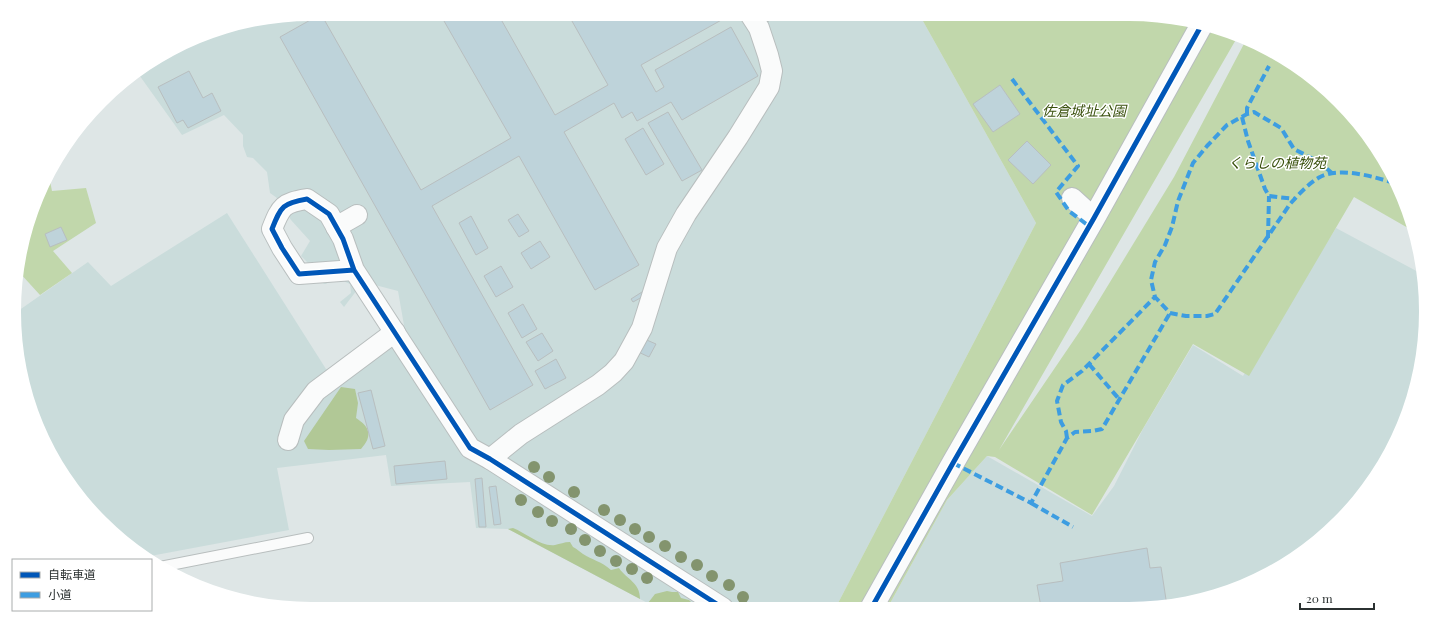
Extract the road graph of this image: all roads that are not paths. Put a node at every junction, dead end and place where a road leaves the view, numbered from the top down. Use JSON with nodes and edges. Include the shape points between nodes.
{"nodes":[{"id":1,"x":754,"y":21,"type":"edge"},
{"id":2,"x":1199,"y":30,"type":"edge"},
{"id":3,"x":1072,"y":198,"type":"dead end"},
{"id":4,"x":357,"y":215,"type":"dead end"},
{"id":5,"x":1094,"y":218,"type":"junction"},
{"id":6,"x":336,"y":227,"type":"junction"},
{"id":7,"x":354,"y":270,"type":"junction"},
{"id":8,"x":395,"y":332,"type":"junction"},
{"id":9,"x":288,"y":440,"type":"dead end"},
{"id":10,"x":490,"y":459,"type":"junction"},
{"id":11,"x":308,"y":538,"type":"dead end"},
{"id":12,"x":170,"y":565,"type":"edge"},
{"id":13,"x":714,"y":602,"type":"edge"},
{"id":14,"x":875,"y":602,"type":"edge"}],
"edges":[{"from":1,"to":10,"type":"street","via":[[770,60],[772,71],[769,87],[686,214],[667,248],[642,328],[624,361],[598,385],[521,434]]},
{"from":2,"to":5,"type":"street"},
{"from":3,"to":5,"type":"street"},
{"from":4,"to":6,"type":"street"},
{"from":5,"to":14,"type":"street"},
{"from":6,"to":7,"type":"street"},
{"from":6,"to":7,"type":"street","via":[[329,214],[308,199],[290,202],[279,211],[272,229],[298,274]]},
{"from":7,"to":8,"type":"street"},
{"from":8,"to":9,"type":"street","via":[[316,391],[294,420]]},
{"from":8,"to":10,"type":"street","via":[[470,448]]},
{"from":10,"to":13,"type":"street"},
{"from":11,"to":12,"type":"lane"}]}
